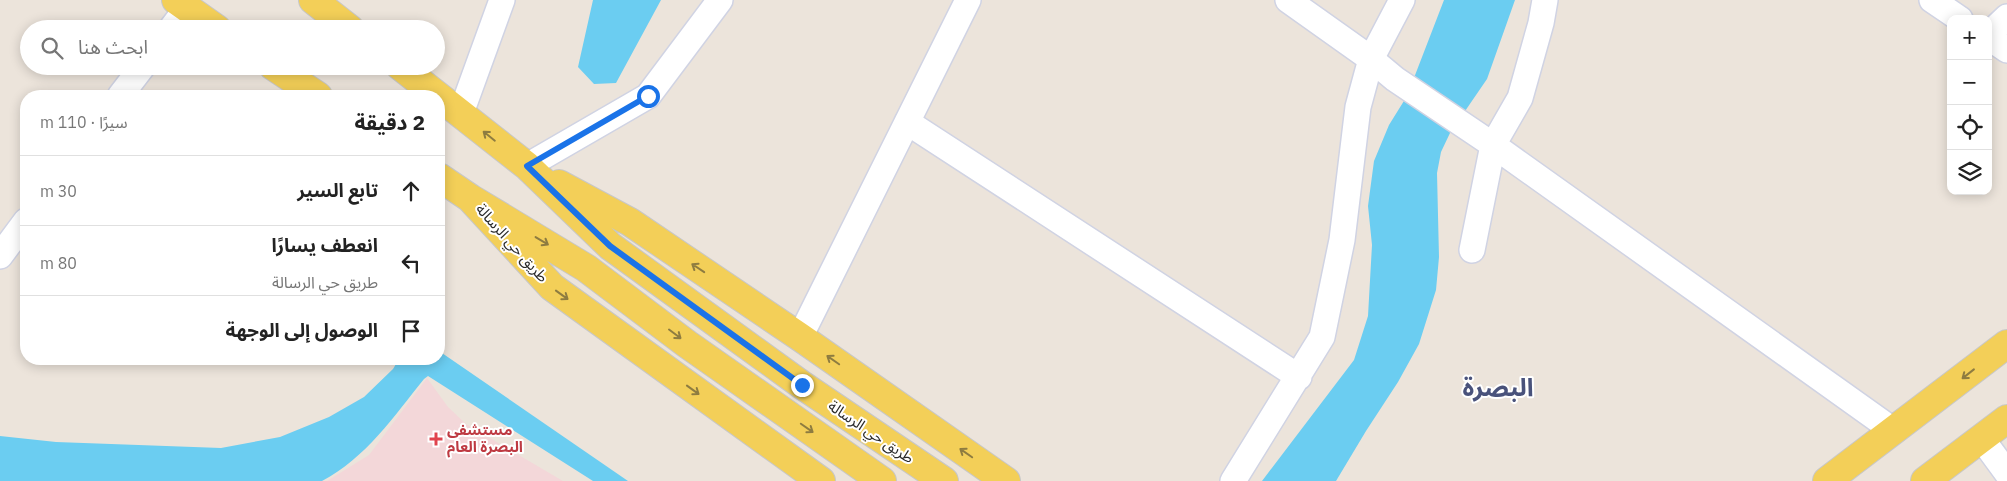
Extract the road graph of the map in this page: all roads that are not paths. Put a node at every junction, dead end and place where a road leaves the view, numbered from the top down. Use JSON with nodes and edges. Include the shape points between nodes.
{"nodes":[{"id":1,"x":313,"y":0,"type":"edge"},
{"id":2,"x":502,"y":0,"type":"edge"},
{"id":3,"x":720,"y":0,"type":"edge"},
{"id":4,"x":968,"y":0,"type":"edge"},
{"id":5,"x":1288,"y":0,"type":"edge"},
{"id":6,"x":1402,"y":0,"type":"edge"},
{"id":7,"x":1544,"y":0,"type":"edge"},
{"id":8,"x":1932,"y":0,"type":"edge"},
{"id":9,"x":178,"y":12,"type":"edge"},
{"id":10,"x":1954,"y":15,"type":"edge"},
{"id":11,"x":2007,"y":17,"type":"edge"},
{"id":12,"x":196,"y":20,"type":"edge"},
{"id":13,"x":339,"y":20,"type":"edge"},
{"id":14,"x":1992,"y":32,"type":"edge"},
{"id":15,"x":1992,"y":39,"type":"edge"},
{"id":16,"x":2007,"y":50,"type":"edge"},
{"id":17,"x":1372,"y":59,"type":"junction"},
{"id":18,"x":136,"y":75,"type":"edge"},
{"id":19,"x":286,"y":75,"type":"edge"},
{"id":20,"x":412,"y":75,"type":"edge"},
{"id":21,"x":125,"y":90,"type":"edge"},
{"id":22,"x":309,"y":90,"type":"edge"},
{"id":23,"x":431,"y":90,"type":"edge"},
{"id":24,"x":445,"y":101,"type":"edge"},
{"id":25,"x":461,"y":113,"type":"junction"},
{"id":26,"x":907,"y":122,"type":"junction"},
{"id":27,"x":1493,"y":145,"type":"junction"},
{"id":28,"x":527,"y":166,"type":"junction"},
{"id":29,"x":445,"y":181,"type":"edge"},
{"id":30,"x":470,"y":198,"type":"junction"},
{"id":31,"x":20,"y":229,"type":"edge"},
{"id":32,"x":1472,"y":250,"type":"dead end"},
{"id":33,"x":0,"y":256,"type":"edge"},
{"id":34,"x":800,"y":337,"type":"junction"},
{"id":35,"x":2007,"y":344,"type":"edge"},
{"id":36,"x":1299,"y":377,"type":"junction"},
{"id":37,"x":2007,"y":419,"type":"edge"},
{"id":38,"x":1894,"y":431,"type":"junction"},
{"id":39,"x":1982,"y":439,"type":"junction"},
{"id":40,"x":2007,"y":473,"type":"edge"},
{"id":41,"x":822,"y":481,"type":"edge"},
{"id":42,"x":882,"y":481,"type":"edge"},
{"id":43,"x":944,"y":481,"type":"edge"},
{"id":44,"x":1006,"y":481,"type":"edge"},
{"id":45,"x":1233,"y":481,"type":"edge"},
{"id":46,"x":1827,"y":481,"type":"edge"},
{"id":47,"x":1925,"y":481,"type":"edge"}],
"edges":[{"from":1,"to":13,"type":"main road"},
{"from":2,"to":25,"type":"street"},
{"from":3,"to":28,"type":"street","via":[[648,96]]},
{"from":4,"to":26,"type":"street"},
{"from":5,"to":17,"type":"street"},
{"from":6,"to":17,"type":"street"},
{"from":7,"to":27,"type":"street","via":[[1520,98]]},
{"from":8,"to":10,"type":"street"},
{"from":9,"to":12,"type":"main road"},
{"from":11,"to":14,"type":"street"},
{"from":15,"to":16,"type":"street"},
{"from":17,"to":27,"type":"street","via":[[1395,79]]},
{"from":17,"to":36,"type":"street","via":[[1358,108],[1350,189],[1329,308],[1322,337]]},
{"from":18,"to":21,"type":"street"},
{"from":19,"to":22,"type":"main road"},
{"from":20,"to":23,"type":"main road","name":"طريق حي الرسالة"},
{"from":24,"to":25,"type":"main road","name":"طريق حي الرسالة"},
{"from":28,"to":25,"type":"main road","name":"طريق حي الرسالة","one_way":true},
{"from":26,"to":34,"type":"street"},
{"from":26,"to":36,"type":"street"},
{"from":27,"to":32,"type":"street"},
{"from":27,"to":38,"type":"street"},
{"from":34,"to":28,"type":"main road","one_way":true,"via":[[630,222]]},
{"from":28,"to":43,"type":"main road","name":"طريق حي الرسالة","via":[[610,246],[802,385]]},
{"from":29,"to":30,"type":"main road","name":"طريق حي الرسالة"},
{"from":30,"to":41,"type":"main road","name":"طريق حي الرسالة","one_way":true,"via":[[552,287]]},
{"from":30,"to":42,"type":"main road","name":"طريق حي الرسالة","one_way":true,"via":[[586,268]]},
{"from":31,"to":33,"type":"street"},
{"from":44,"to":34,"type":"main road","one_way":true},
{"from":35,"to":38,"type":"main road","one_way":true},
{"from":36,"to":45,"type":"street"},
{"from":37,"to":39,"type":"main road"},
{"from":38,"to":46,"type":"main road"},
{"from":39,"to":40,"type":"street"},
{"from":39,"to":47,"type":"main road"}]}
